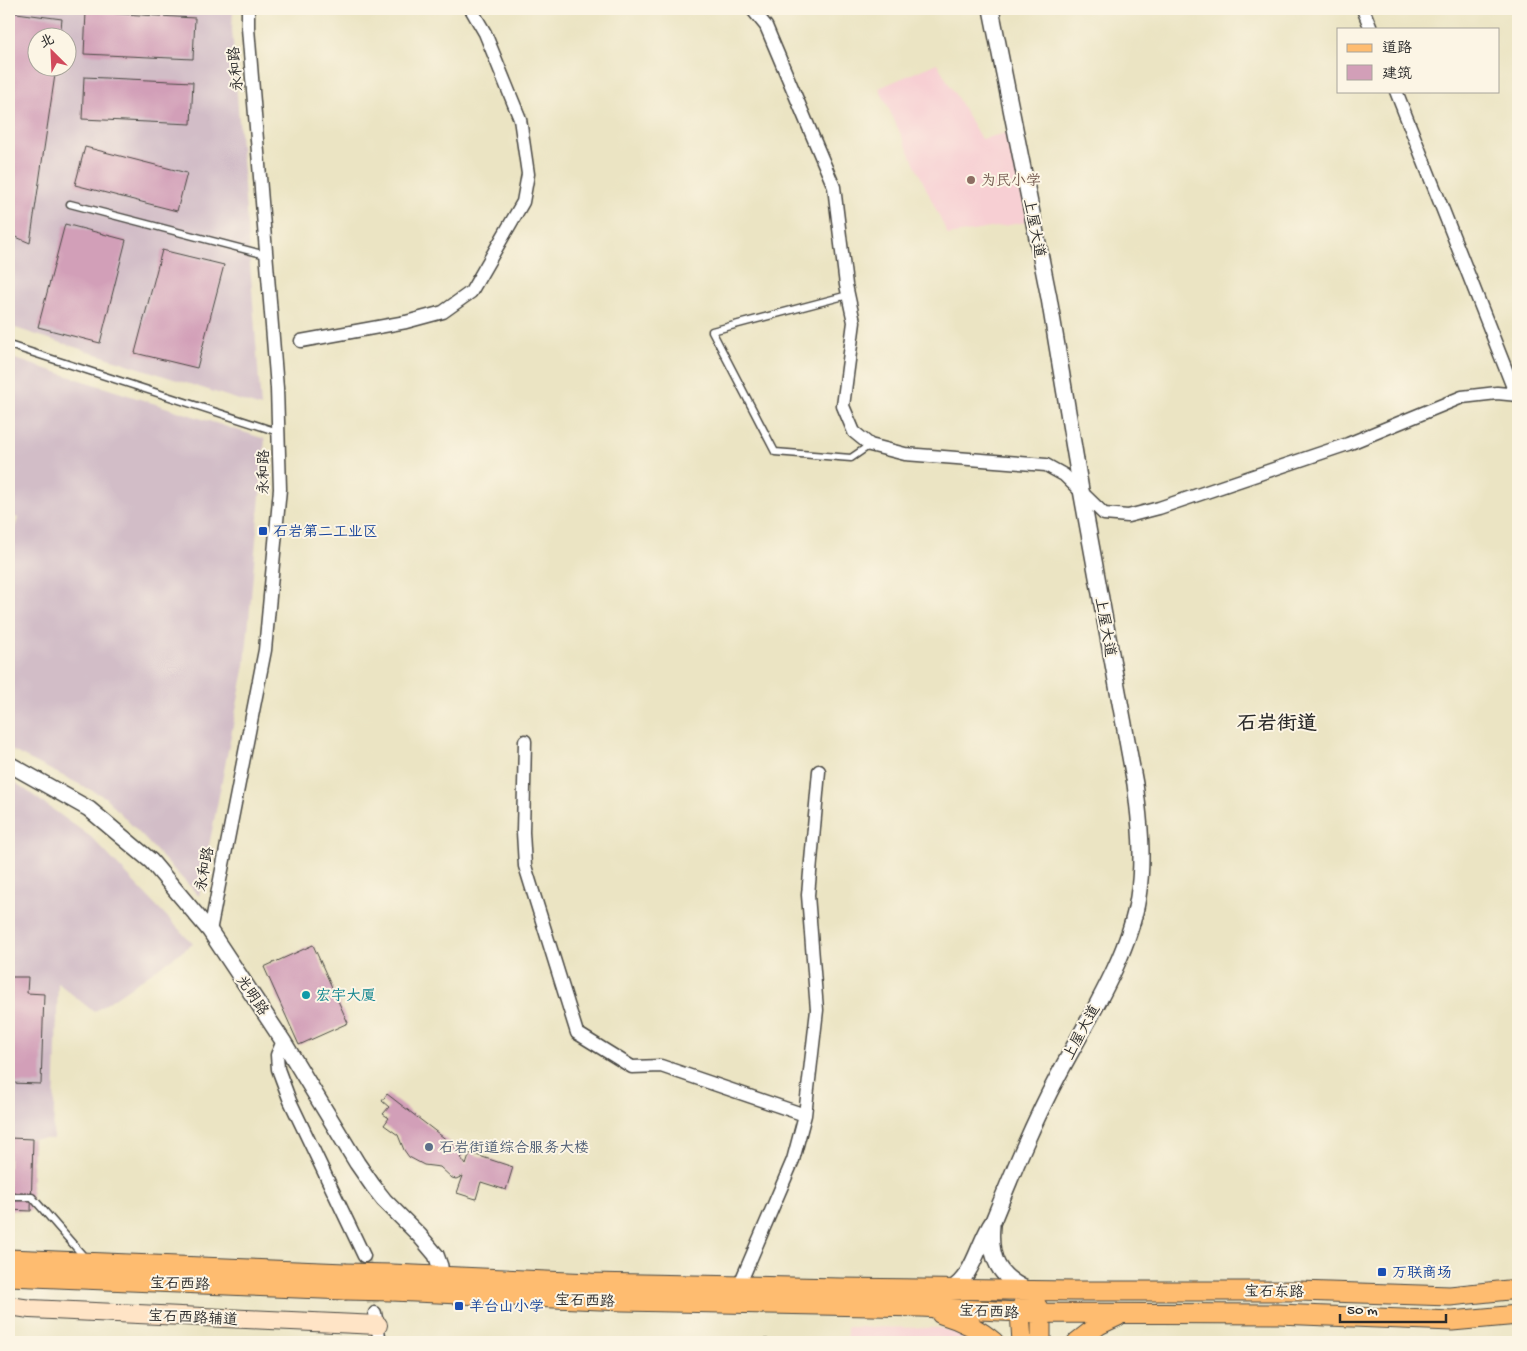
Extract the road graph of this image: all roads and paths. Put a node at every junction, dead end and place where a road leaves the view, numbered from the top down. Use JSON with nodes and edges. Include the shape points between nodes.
{"nodes":[{"id":1,"x":248,"y":9,"type":"edge"},
{"id":2,"x":471,"y":9,"type":"edge"},
{"id":3,"x":752,"y":9,"type":"edge"},
{"id":4,"x":992,"y":9,"type":"edge"},
{"id":5,"x":1363,"y":9,"type":"edge"},
{"id":6,"x":1371,"y":28,"type":"edge"},
{"id":7,"x":1396,"y":92,"type":"edge"},
{"id":8,"x":70,"y":204,"type":"dead end"},
{"id":9,"x":266,"y":255,"type":"junction"},
{"id":10,"x":848,"y":295,"type":"junction"},
{"id":11,"x":301,"y":341,"type":"dead end"},
{"id":12,"x":9,"y":346,"type":"edge"},
{"id":13,"x":1517,"y":395,"type":"edge"},
{"id":14,"x":278,"y":432,"type":"junction"},
{"id":15,"x":870,"y":445,"type":"junction"},
{"id":16,"x":1081,"y":490,"type":"junction"},
{"id":17,"x":525,"y":741,"type":"dead end"},
{"id":18,"x":9,"y":764,"type":"edge"},
{"id":19,"x":819,"y":771,"type":"dead end"},
{"id":20,"x":210,"y":930,"type":"junction"},
{"id":21,"x":283,"y":1041,"type":"junction"},
{"id":22,"x":805,"y":1115,"type":"junction"},
{"id":23,"x":9,"y":1197,"type":"edge"},
{"id":24,"x":993,"y":1221,"type":"junction"},
{"id":25,"x":364,"y":1256,"type":"tunnel mouth"},
{"id":26,"x":9,"y":1259,"type":"edge"},
{"id":27,"x":89,"y":1262,"type":"junction"},
{"id":28,"x":9,"y":1276,"type":"edge"},
{"id":29,"x":440,"y":1276,"type":"junction"},
{"id":30,"x":345,"y":1281,"type":"junction"},
{"id":31,"x":392,"y":1282,"type":"junction"},
{"id":32,"x":739,"y":1286,"type":"junction"},
{"id":33,"x":951,"y":1289,"type":"junction"},
{"id":34,"x":1518,"y":1289,"type":"edge"},
{"id":35,"x":1029,"y":1290,"type":"junction"},
{"id":36,"x":9,"y":1306,"type":"edge"},
{"id":37,"x":921,"y":1307,"type":"junction"},
{"id":38,"x":1020,"y":1312,"type":"junction"},
{"id":39,"x":1041,"y":1313,"type":"junction"},
{"id":40,"x":1127,"y":1314,"type":"junction"},
{"id":41,"x":1518,"y":1315,"type":"edge"},
{"id":42,"x":378,"y":1327,"type":"edge"},
{"id":43,"x":994,"y":1342,"type":"edge"},
{"id":44,"x":1022,"y":1342,"type":"edge"},
{"id":45,"x":1041,"y":1342,"type":"edge"},
{"id":46,"x":1077,"y":1342,"type":"edge"}],
"edges":[{"from":1,"to":9,"type":"street","name":"永和路"},
{"from":2,"to":11,"type":"street","via":[[485,33],[520,119],[528,174],[523,202],[471,292],[443,312]]},
{"from":3,"to":10,"type":"street","via":[[766,26],[834,187]]},
{"from":4,"to":16,"type":"street","name":"上屋大道","via":[[1049,298]]},
{"from":5,"to":6,"type":"street"},
{"from":7,"to":13,"type":"street"},
{"from":8,"to":9,"type":"lane"},
{"from":9,"to":14,"type":"street","name":"永和路"},
{"from":10,"to":15,"type":"street","via":[[854,322],[843,406],[854,432]]},
{"from":10,"to":15,"type":"lane","via":[[712,331],[775,452],[851,458]]},
{"from":12,"to":14,"type":"lane"},
{"from":13,"to":16,"type":"street","via":[[1497,393],[1462,397],[1348,444],[1128,516],[1104,514]]},
{"from":14,"to":20,"type":"street","name":"永和路","via":[[280,489],[265,650]]},
{"from":15,"to":16,"type":"street","via":[[905,454],[1046,465]]},
{"from":16,"to":24,"type":"street","name":"上屋大道","via":[[1135,784],[1140,821],[1138,897],[1132,922],[1110,976],[1034,1123]]},
{"from":17,"to":22,"type":"street","via":[[524,866],[577,1033],[632,1067],[661,1066]]},
{"from":18,"to":20,"type":"street","name":"光明路","via":[[89,809],[151,861]]},
{"from":19,"to":22,"type":"street","via":[[808,895],[818,1010]]},
{"from":20,"to":21,"type":"street","name":"光明路"},
{"from":21,"to":25,"type":"street","via":[[278,1055],[278,1070]]},
{"from":21,"to":29,"type":"street","name":"光明路","via":[[373,1186],[436,1255]]},
{"from":22,"to":32,"type":"street","via":[[793,1160]]},
{"from":23,"to":27,"type":"lane","via":[[32,1197]]},
{"from":24,"to":33,"type":"street","name":"上屋大道","via":[[961,1282]]},
{"from":24,"to":35,"type":"street","name":"上屋大道","via":[[994,1260],[1008,1279]]},
{"from":26,"to":27,"type":"main road","name":"宝石西路"},
{"from":27,"to":30,"type":"main road","name":"宝石西路"},
{"from":28,"to":30,"type":"main road","name":"宝石西路"},
{"from":29,"to":31,"type":"main road","name":"宝石西路"},
{"from":29,"to":32,"type":"main road","name":"宝石西路"},
{"from":30,"to":31,"type":"main road","name":"宝石西路","bridge":true},
{"from":31,"to":37,"type":"main road","name":"宝石西路","via":[[572,1299]]},
{"from":32,"to":33,"type":"main road","name":"宝石西路"},
{"from":33,"to":35,"type":"main road","name":"宝石西路"},
{"from":34,"to":35,"type":"main road","name":"宝石东路","via":[[1450,1296],[1299,1291]]},
{"from":35,"to":38,"type":"main road"},
{"from":35,"to":39,"type":"main road"},
{"from":36,"to":42,"type":"main road","name":"宝石西路辅道"},
{"from":37,"to":38,"type":"main road","name":"宝石西路"},
{"from":37,"to":43,"type":"main road","via":[[968,1324]]},
{"from":38,"to":39,"type":"main road","name":"宝石西路"},
{"from":38,"to":44,"type":"main road"},
{"from":39,"to":40,"type":"main road","name":"宝石东路"},
{"from":39,"to":45,"type":"main road"},
{"from":40,"to":41,"type":"main road","name":"宝石东路","via":[[1278,1314],[1452,1321]]},
{"from":40,"to":46,"type":"main road","via":[[1099,1324]]}]}
